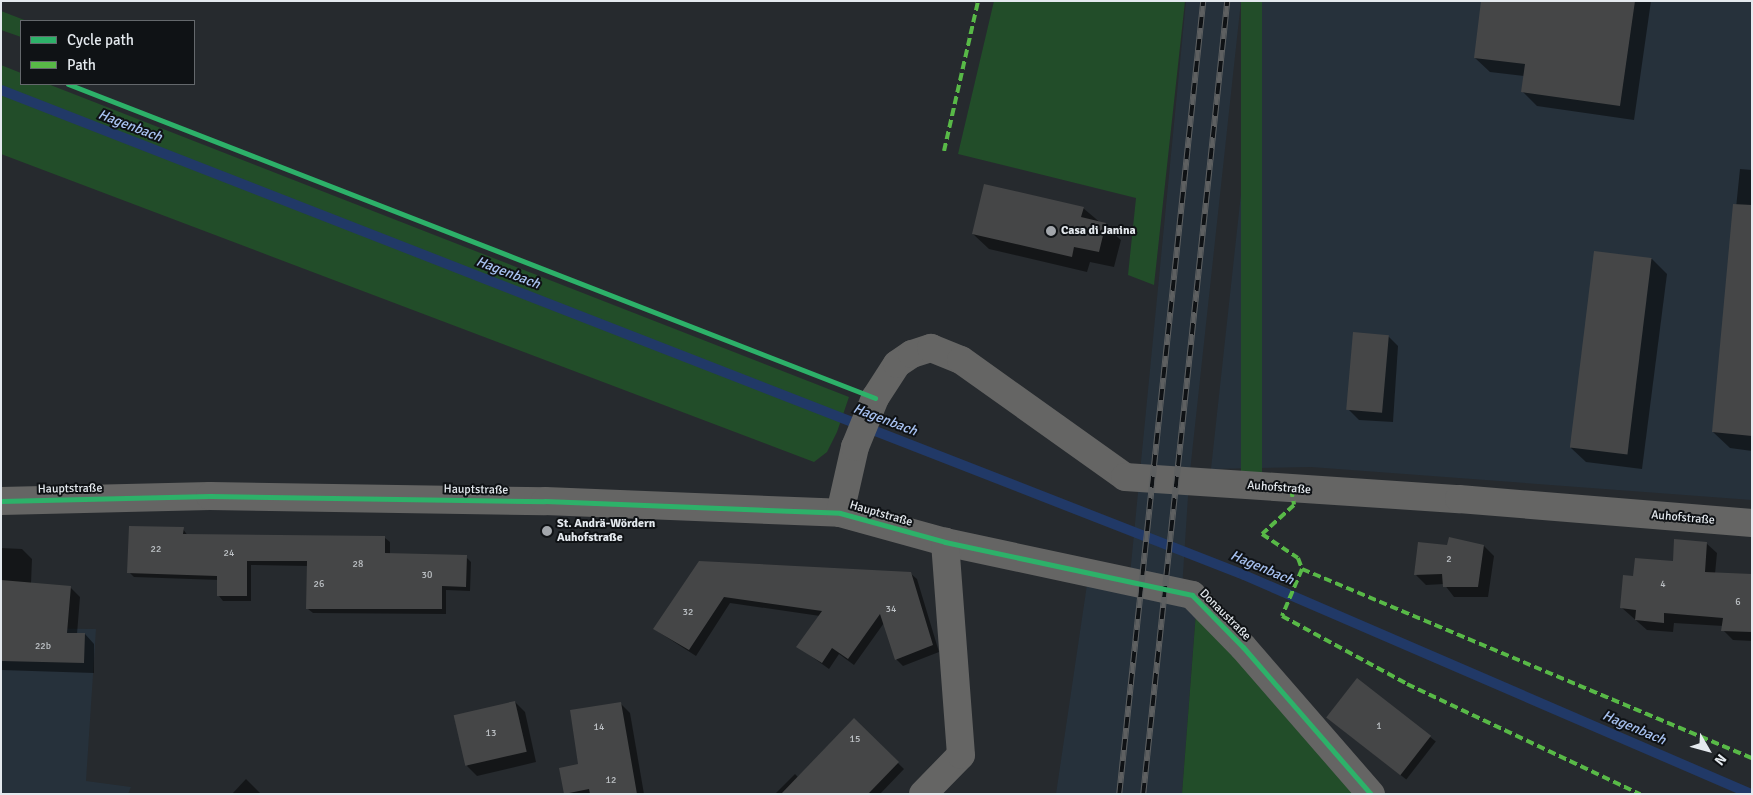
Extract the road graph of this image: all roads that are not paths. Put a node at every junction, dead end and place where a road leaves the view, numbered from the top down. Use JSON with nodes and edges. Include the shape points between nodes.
{"nodes":[{"id":1,"x":1,"y":501,"type":"edge"},
{"id":2,"x":840,"y":512,"type":"junction"},
{"id":3,"x":1752,"y":523,"type":"edge"},
{"id":4,"x":945,"y":542,"type":"junction"},
{"id":5,"x":923,"y":794,"type":"edge"},
{"id":6,"x":1371,"y":794,"type":"edge"}],
"edges":[{"from":1,"to":2,"type":"street","name":"Hauptstraße","via":[[240,496],[545,501]]},
{"from":2,"to":3,"type":"street","name":"Auhofstraße","via":[[858,441],[872,405],[897,364],[912,354],[931,348],[961,360],[1125,477]]},
{"from":2,"to":4,"type":"street","name":"Hauptstraße"},
{"from":4,"to":5,"type":"street","via":[[961,755]]},
{"from":4,"to":6,"type":"street","name":"Donaustraße","via":[[1192,595],[1243,647]]}]}
